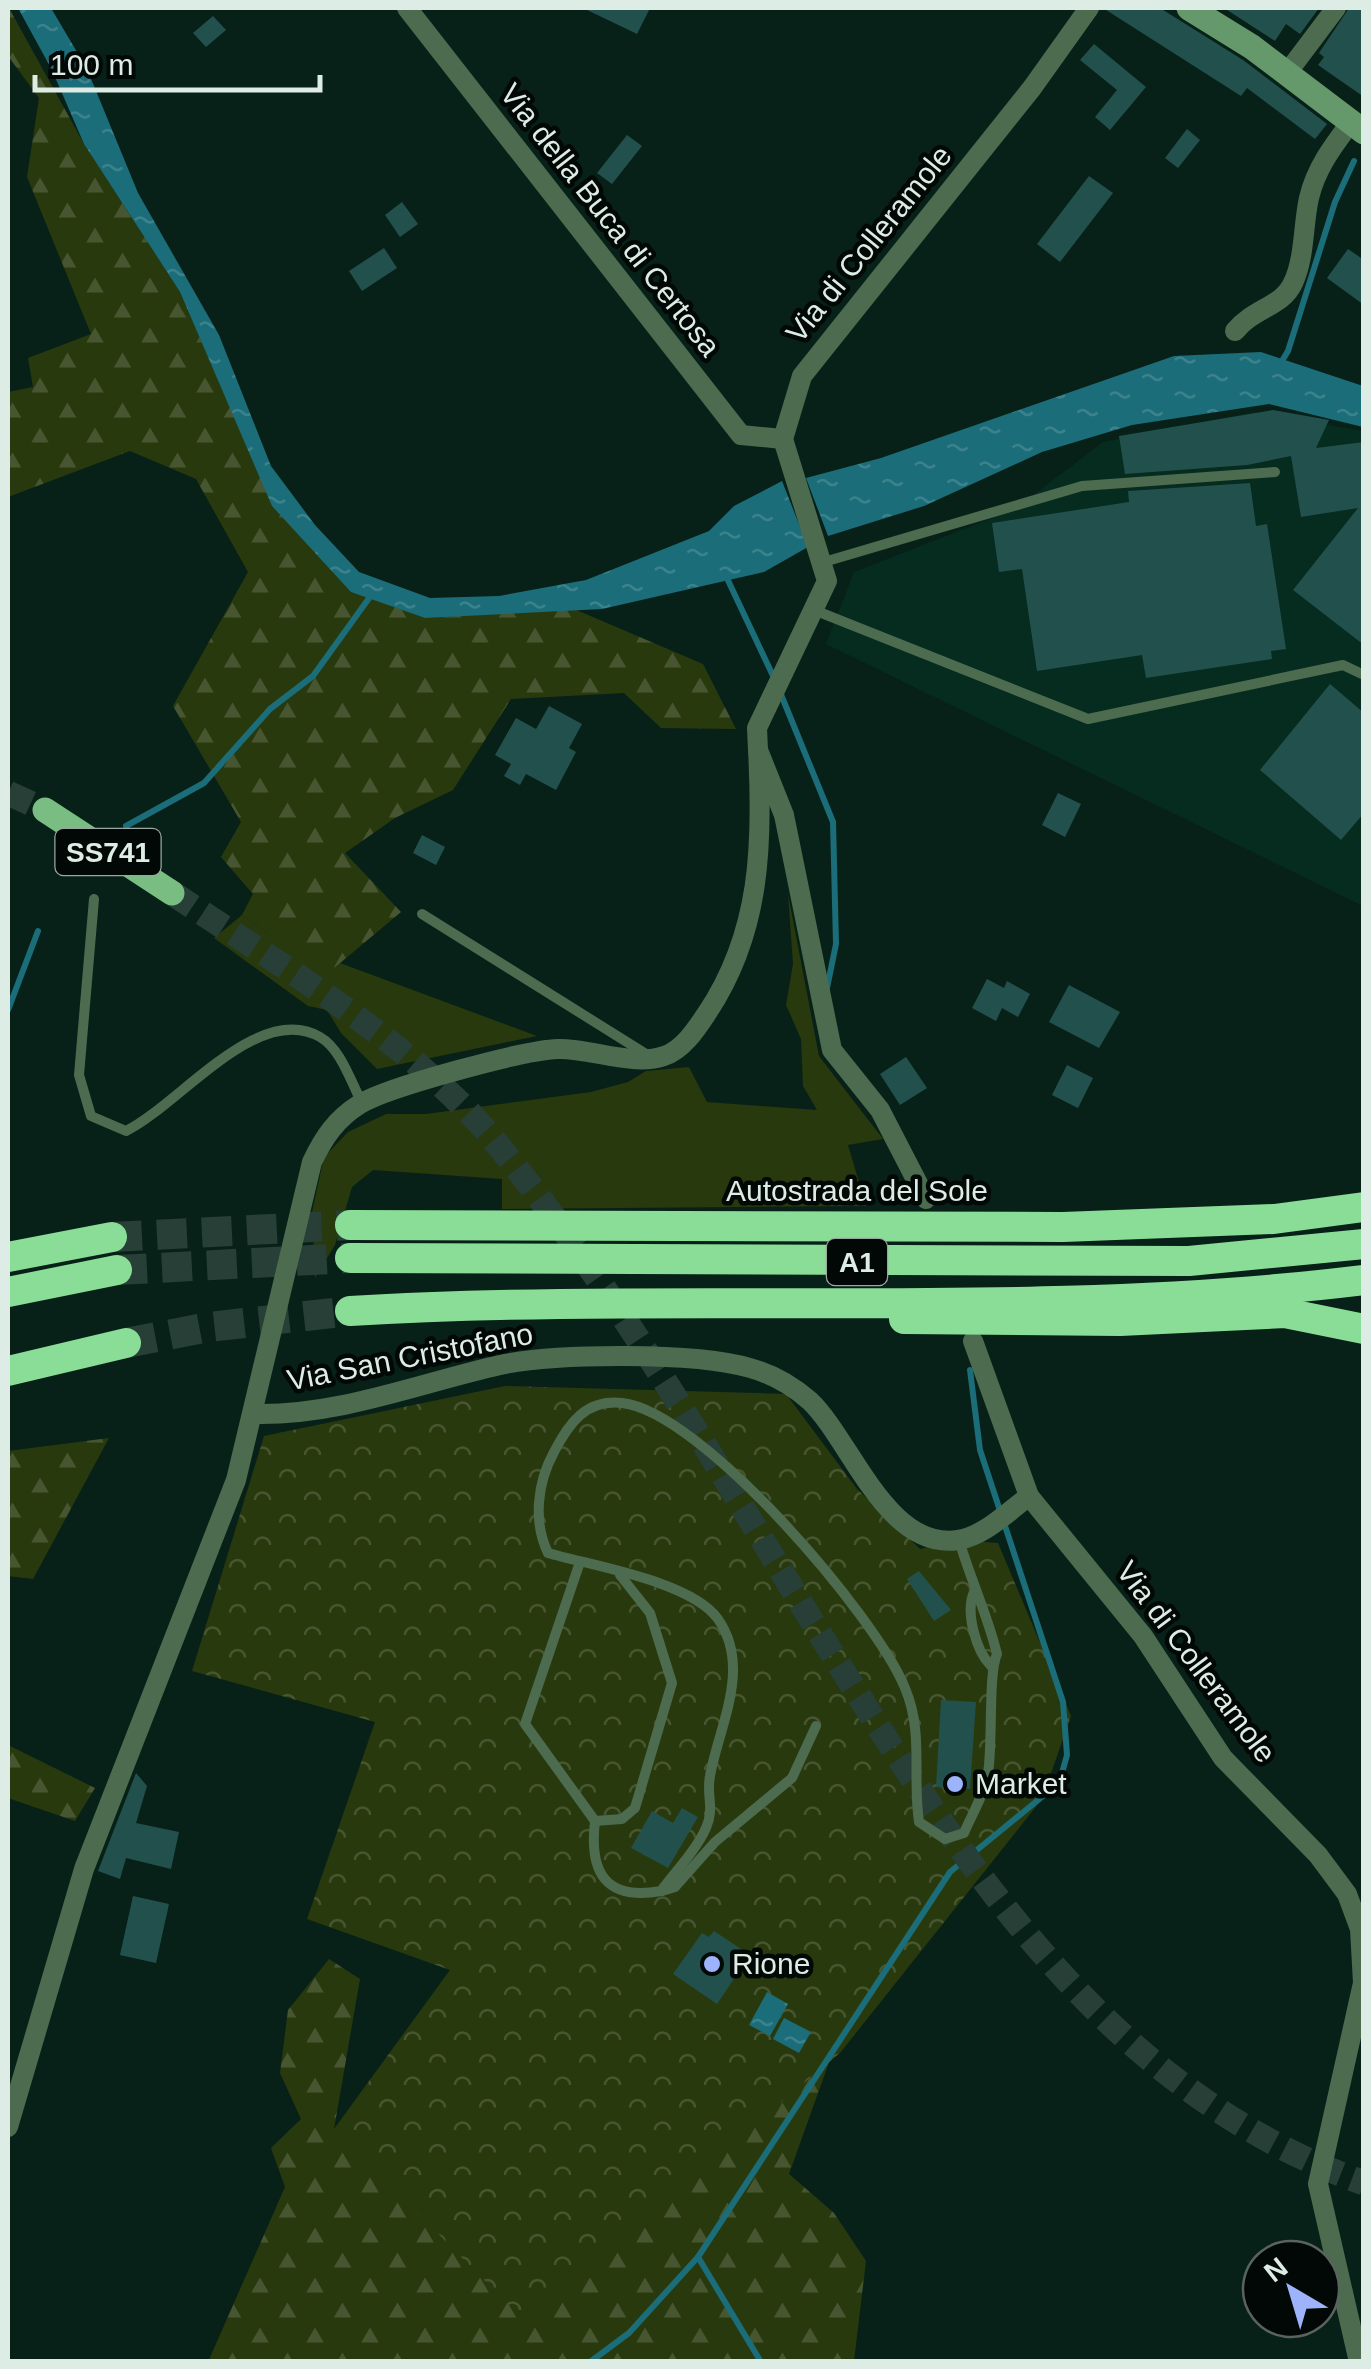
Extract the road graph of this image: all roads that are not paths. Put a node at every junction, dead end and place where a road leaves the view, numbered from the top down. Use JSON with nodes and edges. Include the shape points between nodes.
{"nodes":[{"id":1,"x":407,"y":8,"type":"edge"},
{"id":2,"x":1088,"y":8,"type":"edge"},
{"id":3,"x":1189,"y":8,"type":"edge"},
{"id":4,"x":1336,"y":8,"type":"edge"},
{"id":5,"x":1286,"y":74,"type":"junction"},
{"id":6,"x":1357,"y":127,"type":"edge"},
{"id":7,"x":1235,"y":332,"type":"dead end"},
{"id":8,"x":783,"y":440,"type":"junction"},
{"id":9,"x":1275,"y":472,"type":"dead end"},
{"id":10,"x":822,"y":552,"type":"junction"},
{"id":11,"x":814,"y":610,"type":"junction"},
{"id":12,"x":1364,"y":676,"type":"edge"},
{"id":13,"x":758,"y":750,"type":"junction"},
{"id":14,"x":45,"y":810,"type":"tunnel mouth"},
{"id":15,"x":172,"y":894,"type":"tunnel mouth"},
{"id":16,"x":94,"y":899,"type":"dead end"},
{"id":17,"x":422,"y":914,"type":"dead end"},
{"id":18,"x":651,"y":1058,"type":"junction"},
{"id":19,"x":362,"y":1103,"type":"junction"},
{"id":20,"x":1364,"y":1194,"type":"edge"},
{"id":21,"x":926,"y":1199,"type":"dead end"},
{"id":22,"x":1364,"y":1208,"type":"edge"},
{"id":23,"x":1196,"y":1224,"type":"junction"},
{"id":24,"x":350,"y":1225,"type":"tunnel mouth"},
{"id":25,"x":112,"y":1237,"type":"tunnel mouth"},
{"id":26,"x":1364,"y":1244,"type":"edge"},
{"id":27,"x":8,"y":1257,"type":"edge"},
{"id":28,"x":350,"y":1258,"type":"tunnel mouth"},
{"id":29,"x":116,"y":1270,"type":"tunnel mouth"},
{"id":30,"x":1364,"y":1280,"type":"edge"},
{"id":31,"x":8,"y":1292,"type":"edge"},
{"id":32,"x":758,"y":1301,"type":"junction"},
{"id":33,"x":350,"y":1312,"type":"tunnel mouth"},
{"id":34,"x":1364,"y":1330,"type":"edge"},
{"id":35,"x":973,"y":1341,"type":"dead end"},
{"id":36,"x":126,"y":1343,"type":"tunnel mouth"},
{"id":37,"x":8,"y":1370,"type":"edge"},
{"id":38,"x":254,"y":1414,"type":"junction"},
{"id":39,"x":1029,"y":1496,"type":"junction"},
{"id":40,"x":959,"y":1540,"type":"junction"},
{"id":41,"x":580,"y":1562,"type":"junction"},
{"id":42,"x":619,"y":1574,"type":"junction"},
{"id":43,"x":816,"y":1726,"type":"dead end"},
{"id":44,"x":595,"y":1821,"type":"junction"},
{"id":45,"x":661,"y":1891,"type":"junction"},
{"id":46,"x":8,"y":2127,"type":"edge"},
{"id":47,"x":1357,"y":2325,"type":"edge"},
{"id":48,"x":1360,"y":2362,"type":"edge"}],
"edges":[{"from":1,"to":8,"type":"street","name":"Via della Buca di Certosa","via":[[741,435]]},
{"from":2,"to":8,"type":"street","name":"Via di Colleramole","via":[[802,376]]},
{"from":3,"to":5,"type":"main road"},
{"from":4,"to":5,"type":"street"},
{"from":5,"to":6,"type":"main road"},
{"from":6,"to":7,"type":"street","via":[[1323,160],[1286,296],[1249,314]]},
{"from":8,"to":10,"type":"street"},
{"from":9,"to":10,"type":"lane","via":[[1082,486]]},
{"from":10,"to":11,"type":"street","via":[[827,581]]},
{"from":11,"to":12,"type":"lane","via":[[1088,719],[1343,664]]},
{"from":11,"to":13,"type":"street","via":[[756,728]]},
{"from":13,"to":18,"type":"street","via":[[760,868],[743,939],[725,986],[700,1024],[678,1048]]},
{"from":13,"to":21,"type":"street","via":[[784,814],[832,1050],[880,1110]]},
{"from":14,"to":15,"type":"main road","number":"SS741"},
{"from":16,"to":19,"type":"lane","via":[[78,1075],[92,1116],[126,1131],[244,1043],[297,1029],[323,1038]]},
{"from":17,"to":18,"type":"lane"},
{"from":18,"to":19,"type":"street","via":[[556,1049],[436,1077]]},
{"from":19,"to":38,"type":"street","via":[[327,1130],[312,1162]]},
{"from":20,"to":23,"type":"highway"},
{"from":22,"to":23,"type":"highway","name":"Autostrada del Sole","number":"A1"},
{"from":23,"to":24,"type":"highway","name":"Autostrada del Sole","number":"A1"},
{"from":25,"to":27,"type":"highway"},
{"from":26,"to":28,"type":"highway","number":"A1","via":[[1189,1260]]},
{"from":29,"to":31,"type":"highway"},
{"from":30,"to":32,"type":"highway","number":"A1","via":[[1101,1300]]},
{"from":32,"to":33,"type":"highway","number":"A1"},
{"from":32,"to":34,"type":"highway","via":[[942,1322],[1285,1313]]},
{"from":35,"to":39,"type":"street","name":"Via di Colleramole"},
{"from":36,"to":37,"type":"highway"},
{"from":38,"to":40,"type":"street","name":"Via San Cristofano","via":[[372,1398],[536,1360],[707,1358],[790,1385],[812,1404],[898,1519],[927,1538]]},
{"from":38,"to":46,"type":"street","via":[[236,1480],[84,1869]]},
{"from":39,"to":40,"type":"street","via":[[988,1528]]},
{"from":39,"to":47,"type":"street","name":"Via di Colleramole","via":[[1143,1636],[1224,1758],[1348,1894],[1360,1929],[1363,1983],[1318,2184]]},
{"from":40,"to":41,"type":"lane","via":[[994,1704],[988,1777],[964,1833],[945,1839],[918,1822],[914,1713],[880,1643],[722,1461],[662,1419],[623,1403],[591,1407],[574,1418],[551,1456],[536,1529],[548,1553]]},
{"from":41,"to":42,"type":"lane"},
{"from":41,"to":44,"type":"lane","via":[[524,1724]]},
{"from":42,"to":44,"type":"lane","via":[[650,1612],[672,1682],[635,1808],[622,1820]]},
{"from":42,"to":45,"type":"lane","via":[[645,1577],[702,1604],[718,1620],[731,1654],[732,1697],[709,1779],[714,1806],[706,1830]]},
{"from":43,"to":45,"type":"lane","via":[[792,1778],[716,1842],[675,1888]]},
{"from":44,"to":45,"type":"lane","via":[[598,1874],[615,1889]]},
{"from":47,"to":48,"type":"street","name":"Via di Colleramole"}]}
